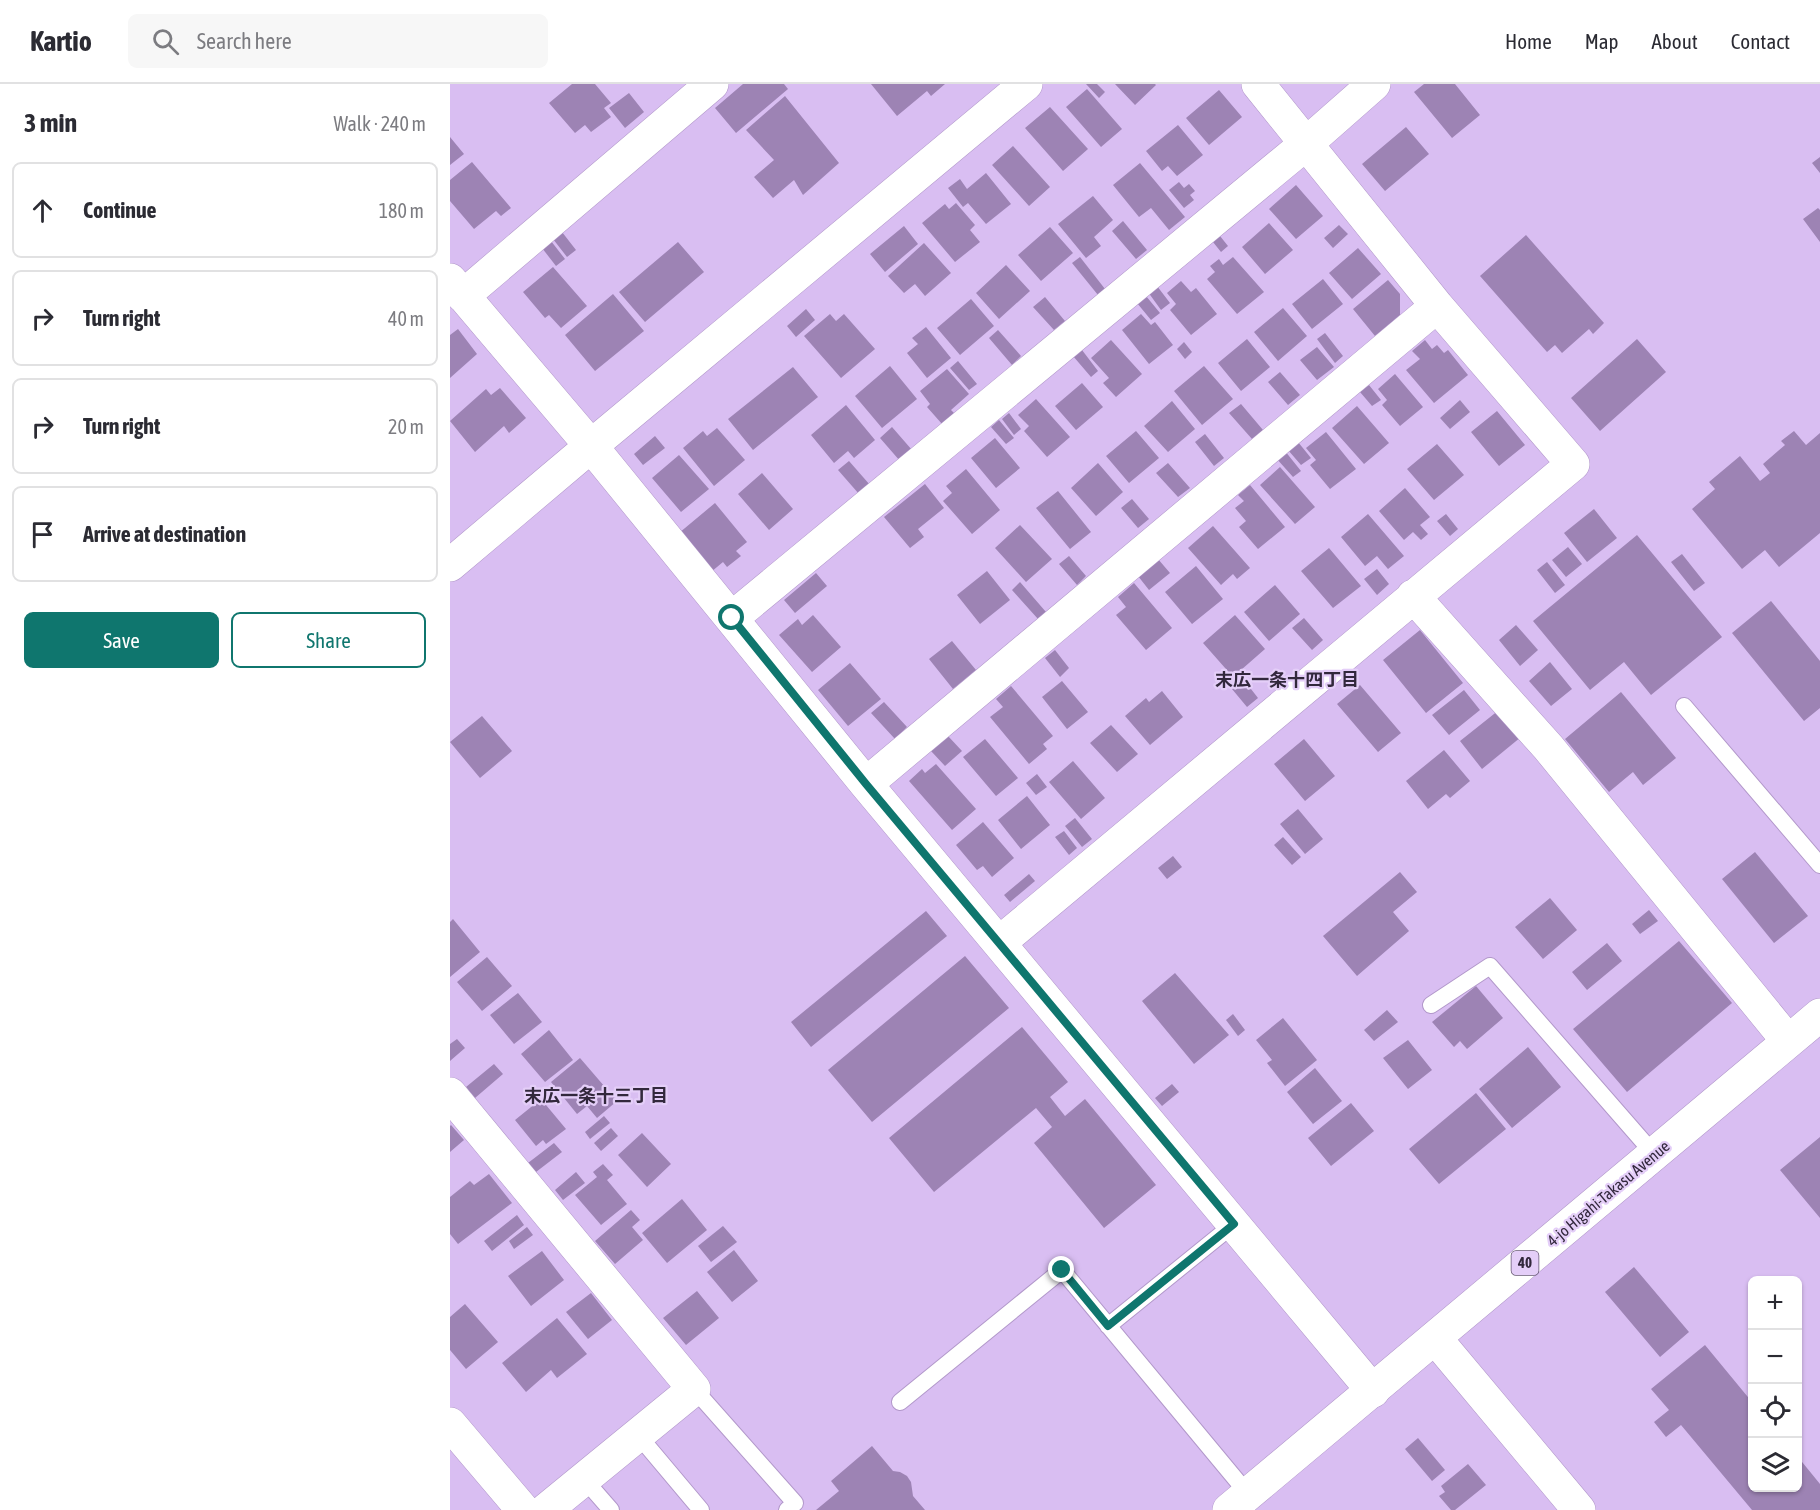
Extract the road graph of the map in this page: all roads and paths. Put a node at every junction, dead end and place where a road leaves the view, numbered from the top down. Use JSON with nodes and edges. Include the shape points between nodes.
{"nodes":[{"id":1,"x":712,"y":84,"type":"edge"},
{"id":2,"x":1026,"y":84,"type":"edge"},
{"id":3,"x":1258,"y":84,"type":"edge"},
{"id":4,"x":1374,"y":84,"type":"edge"},
{"id":5,"x":1307,"y":143,"type":"junction"},
{"id":6,"x":457,"y":288,"type":"edge"},
{"id":7,"x":1437,"y":306,"type":"junction"},
{"id":8,"x":591,"y":446,"type":"junction"},
{"id":9,"x":450,"y":565,"type":"edge"},
{"id":10,"x":1413,"y":596,"type":"junction"},
{"id":11,"x":732,"y":618,"type":"junction"},
{"id":12,"x":1684,"y":705,"type":"dead end"},
{"id":13,"x":866,"y":784,"type":"junction"},
{"id":14,"x":1820,"y":865,"type":"edge"},
{"id":15,"x":999,"y":943,"type":"junction"},
{"id":16,"x":1431,"y":1005,"type":"dead end"},
{"id":17,"x":1820,"y":1015,"type":"edge"},
{"id":18,"x":1788,"y":1041,"type":"junction"},
{"id":19,"x":450,"y":1094,"type":"edge"},
{"id":20,"x":1654,"y":1154,"type":"junction"},
{"id":21,"x":1234,"y":1224,"type":"junction"},
{"id":22,"x":1108,"y":1326,"type":"junction"},
{"id":23,"x":1435,"y":1338,"type":"junction"},
{"id":24,"x":694,"y":1389,"type":"junction"},
{"id":25,"x":1373,"y":1391,"type":"junction"},
{"id":26,"x":900,"y":1402,"type":"dead end"},
{"id":27,"x":450,"y":1424,"type":"edge"},
{"id":28,"x":638,"y":1435,"type":"junction"},
{"id":29,"x":584,"y":1479,"type":"junction"},
{"id":30,"x":1238,"y":1502,"type":"edge"},
{"id":31,"x":523,"y":1510,"type":"edge"},
{"id":32,"x":546,"y":1510,"type":"edge"},
{"id":33,"x":611,"y":1510,"type":"edge"},
{"id":34,"x":701,"y":1510,"type":"edge"},
{"id":35,"x":787,"y":1510,"type":"edge"},
{"id":36,"x":1579,"y":1510,"type":"edge"}],
"edges":[{"from":1,"to":6,"type":"main road"},
{"from":2,"to":8,"type":"main road"},
{"from":3,"to":5,"type":"main road"},
{"from":4,"to":5,"type":"main road"},
{"from":5,"to":7,"type":"main road"},
{"from":5,"to":11,"type":"main road"},
{"from":6,"to":8,"type":"main road"},
{"from":7,"to":10,"type":"main road","via":[[1573,464]]},
{"from":7,"to":13,"type":"main road"},
{"from":8,"to":9,"type":"main road"},
{"from":8,"to":11,"type":"main road"},
{"from":10,"to":15,"type":"main road"},
{"from":10,"to":18,"type":"main road","via":[[1548,747]]},
{"from":11,"to":13,"type":"main road"},
{"from":12,"to":14,"type":"lane"},
{"from":13,"to":15,"type":"main road"},
{"from":15,"to":21,"type":"main road"},
{"from":16,"to":20,"type":"lane","via":[[1490,966]]},
{"from":17,"to":18,"type":"main road","name":"4-jo Higahi-Takasu Avenue","number":"40"},
{"from":18,"to":20,"type":"main road","name":"4-jo Higahi-Takasu Avenue","number":"40"},
{"from":19,"to":24,"type":"main road"},
{"from":20,"to":23,"type":"main road","name":"4-jo Higahi-Takasu Avenue","number":"40"},
{"from":21,"to":22,"type":"lane"},
{"from":21,"to":25,"type":"main road"},
{"from":22,"to":26,"type":"lane","via":[[1062,1270]]},
{"from":22,"to":30,"type":"lane"},
{"from":23,"to":25,"type":"main road","name":"4-jo Higahi-Takasu Avenue","number":"40"},
{"from":23,"to":36,"type":"main road"},
{"from":24,"to":28,"type":"main road"},
{"from":24,"to":35,"type":"lane","via":[[795,1503]]},
{"from":25,"to":30,"type":"main road","name":"4-jo Higahi-Takasu Avenue","number":"40"},
{"from":27,"to":31,"type":"main road"},
{"from":28,"to":29,"type":"main road"},
{"from":28,"to":34,"type":"lane"},
{"from":29,"to":32,"type":"main road"},
{"from":29,"to":33,"type":"lane"}]}
